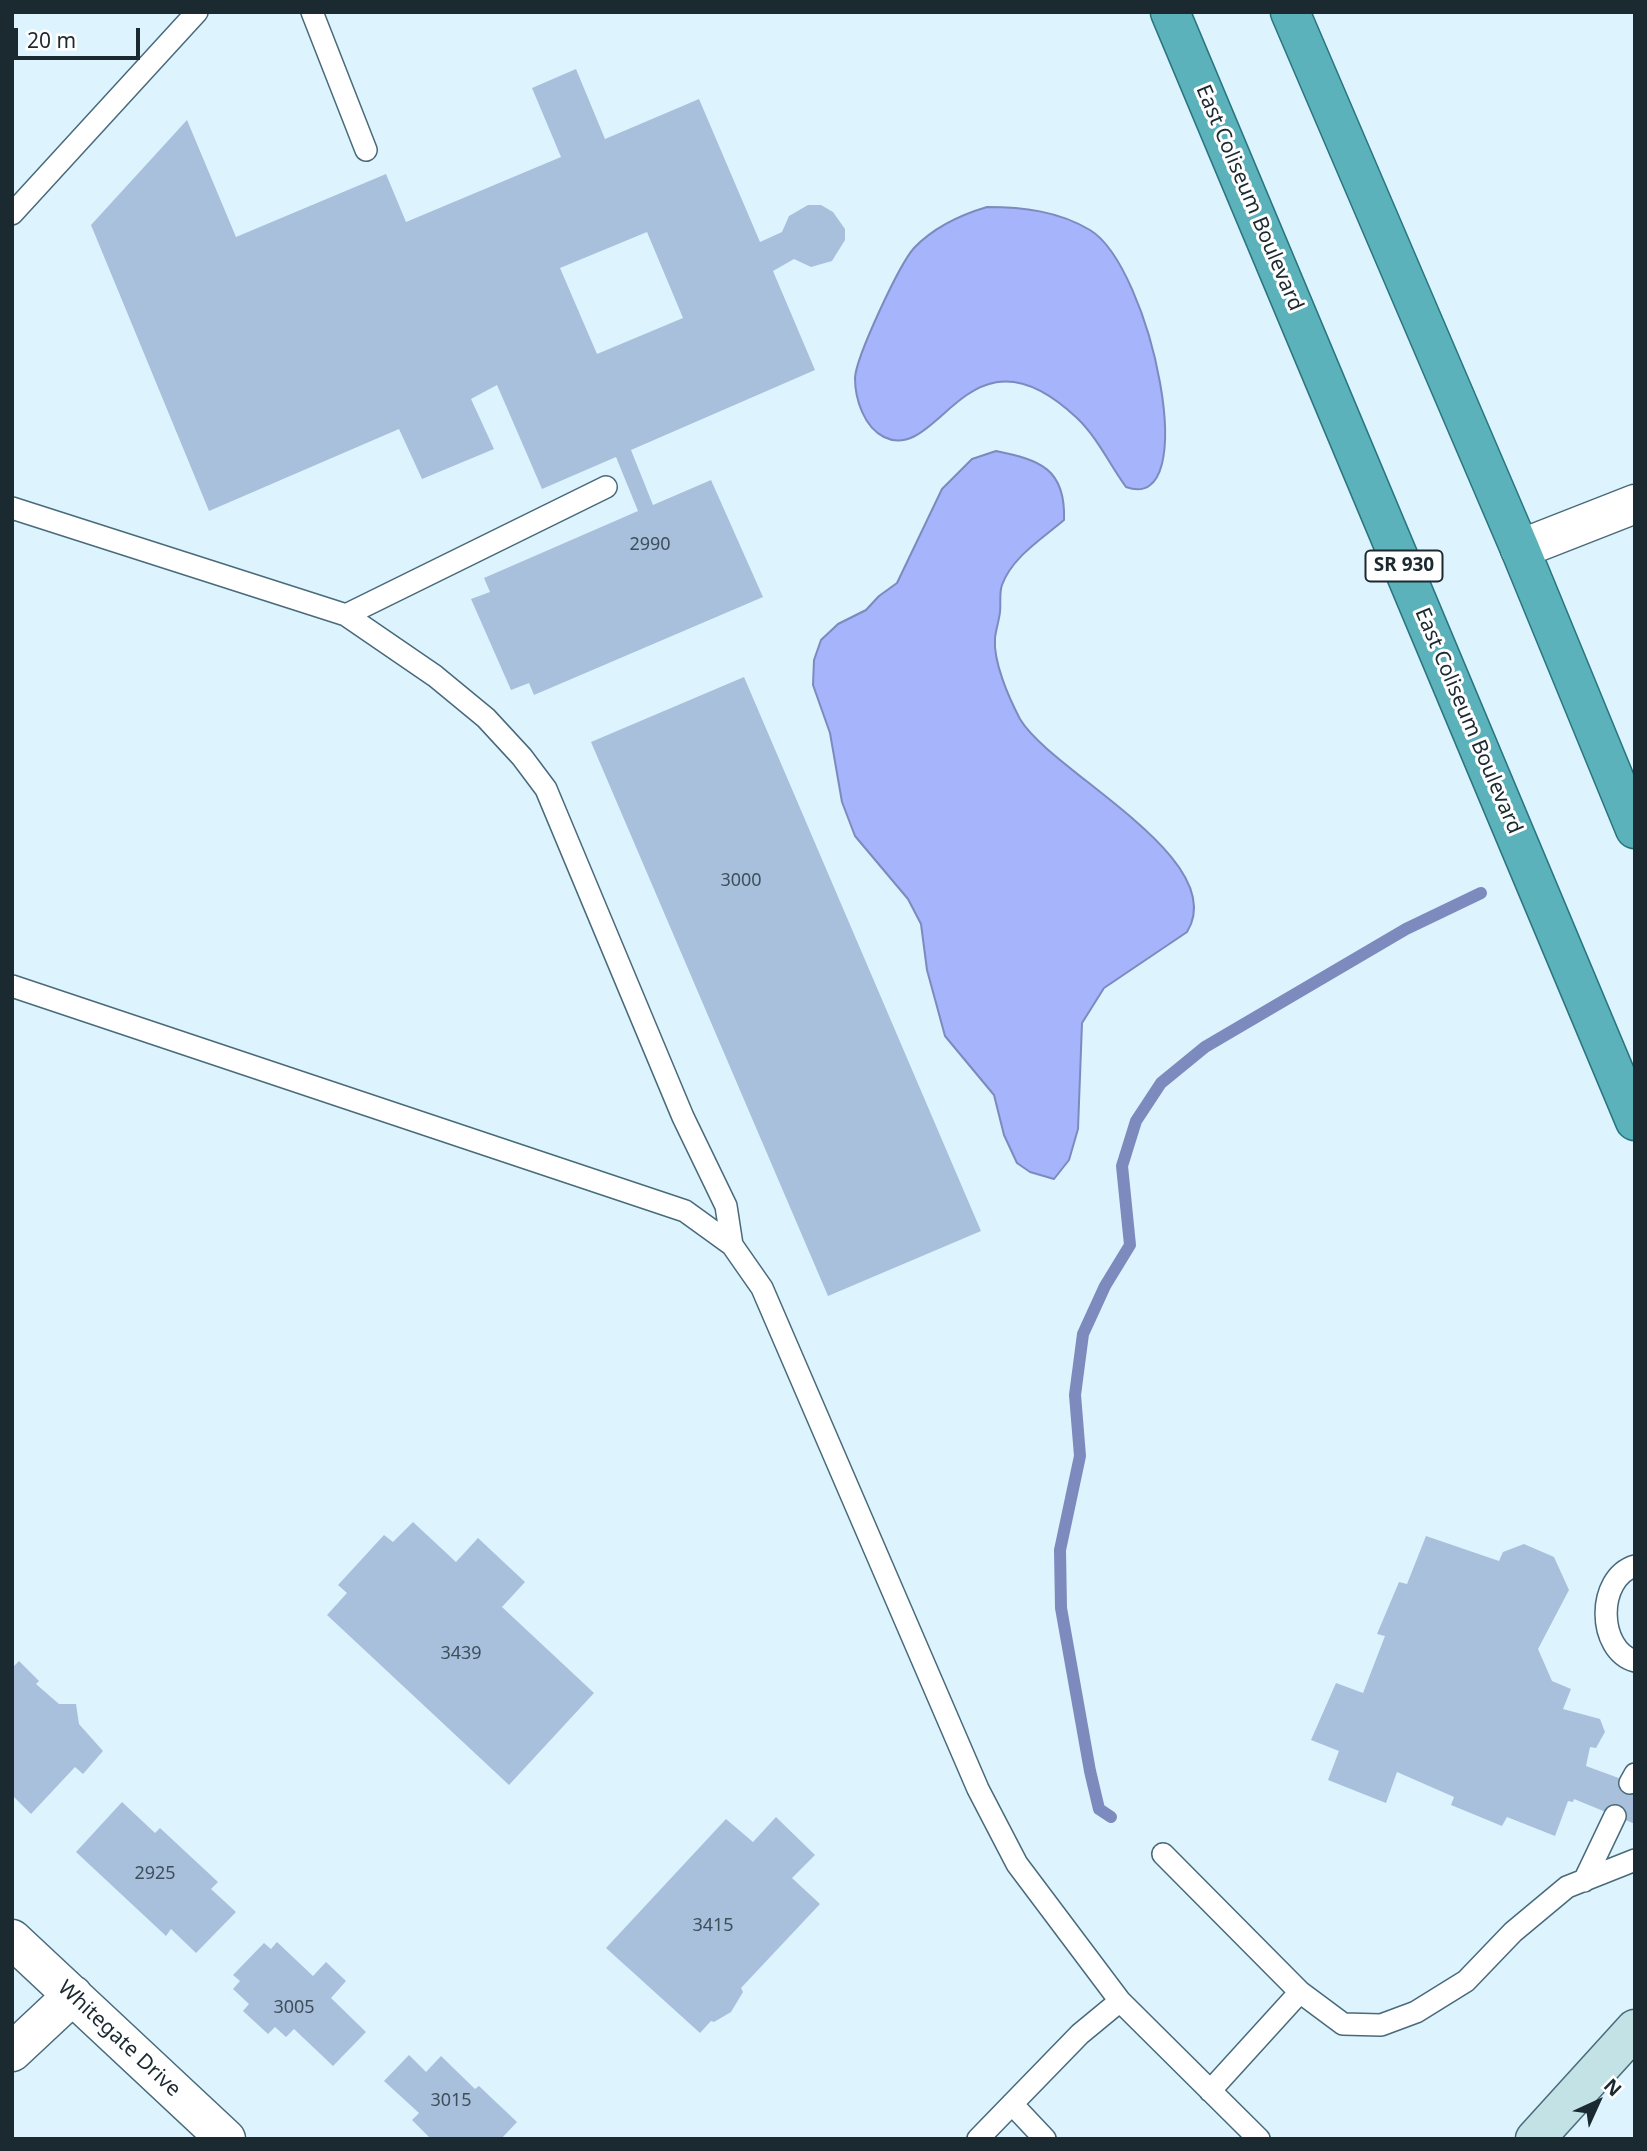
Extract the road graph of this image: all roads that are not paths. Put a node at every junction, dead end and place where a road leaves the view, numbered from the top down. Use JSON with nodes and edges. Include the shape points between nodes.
{"nodes":[{"id":1,"x":197,"y":12,"type":"edge"},
{"id":2,"x":312,"y":12,"type":"edge"},
{"id":3,"x":1170,"y":12,"type":"edge"},
{"id":4,"x":1290,"y":12,"type":"edge"},
{"id":5,"x":366,"y":150,"type":"dead end"},
{"id":6,"x":12,"y":214,"type":"edge"},
{"id":7,"x":606,"y":487,"type":"dead end"},
{"id":8,"x":1635,"y":504,"type":"edge"},
{"id":9,"x":12,"y":508,"type":"edge"},
{"id":10,"x":1520,"y":549,"type":"junction"},
{"id":11,"x":346,"y":615,"type":"junction"},
{"id":12,"x":1635,"y":830,"type":"edge"},
{"id":13,"x":12,"y":986,"type":"edge"},
{"id":14,"x":1635,"y":1121,"type":"edge"},
{"id":15,"x":732,"y":1245,"type":"junction"},
{"id":16,"x":1635,"y":1566,"type":"edge"},
{"id":17,"x":1635,"y":1661,"type":"edge"},
{"id":18,"x":1615,"y":1816,"type":"dead end"},
{"id":19,"x":1163,"y":1854,"type":"dead end"},
{"id":20,"x":1635,"y":1860,"type":"edge"},
{"id":21,"x":1584,"y":1881,"type":"junction"},
{"id":22,"x":12,"y":1939,"type":"edge"},
{"id":23,"x":1300,"y":1992,"type":"junction"},
{"id":24,"x":73,"y":1995,"type":"junction"},
{"id":25,"x":1120,"y":2001,"type":"junction"},
{"id":26,"x":1635,"y":2029,"type":"edge"},
{"id":27,"x":12,"y":2052,"type":"edge"},
{"id":28,"x":1210,"y":2091,"type":"junction"},
{"id":29,"x":1012,"y":2104,"type":"junction"},
{"id":30,"x":226,"y":2139,"type":"edge"},
{"id":31,"x":978,"y":2139,"type":"edge"},
{"id":32,"x":1045,"y":2139,"type":"edge"},
{"id":33,"x":1259,"y":2139,"type":"edge"},
{"id":34,"x":1535,"y":2139,"type":"edge"}],
"edges":[{"from":1,"to":6,"type":"lane"},
{"from":2,"to":5,"type":"lane"},
{"from":3,"to":14,"type":"highway","name":"East Coliseum Boulevard","number":"SR 930"},
{"from":4,"to":10,"type":"highway"},
{"from":7,"to":11,"type":"lane"},
{"from":8,"to":10,"type":"street"},
{"from":9,"to":11,"type":"lane"},
{"from":10,"to":12,"type":"highway"},
{"from":11,"to":15,"type":"lane","via":[[435,676],[486,718],[546,789],[683,1117],[726,1206]]},
{"from":13,"to":15,"type":"lane","via":[[685,1211]]},
{"from":15,"to":25,"type":"lane","via":[[762,1288],[978,1789],[1017,1864]]},
{"from":16,"to":17,"type":"lane","via":[[1609,1591],[1606,1615],[1609,1637],[1626,1658]]},
{"from":18,"to":21,"type":"lane"},
{"from":19,"to":23,"type":"lane"},
{"from":20,"to":21,"type":"lane"},
{"from":21,"to":23,"type":"lane","via":[[1567,1887],[1513,1932],[1466,1981],[1405,2016],[1381,2025],[1343,2024]]},
{"from":22,"to":24,"type":"street","name":"Whitegate Drive"},
{"from":23,"to":28,"type":"lane"},
{"from":24,"to":27,"type":"street"},
{"from":24,"to":30,"type":"street","name":"Whitegate Drive"},
{"from":25,"to":28,"type":"lane"},
{"from":25,"to":29,"type":"lane","via":[[1080,2034]]},
{"from":26,"to":34,"type":"main road"},
{"from":28,"to":33,"type":"lane"},
{"from":29,"to":31,"type":"lane"},
{"from":29,"to":32,"type":"lane"}]}
